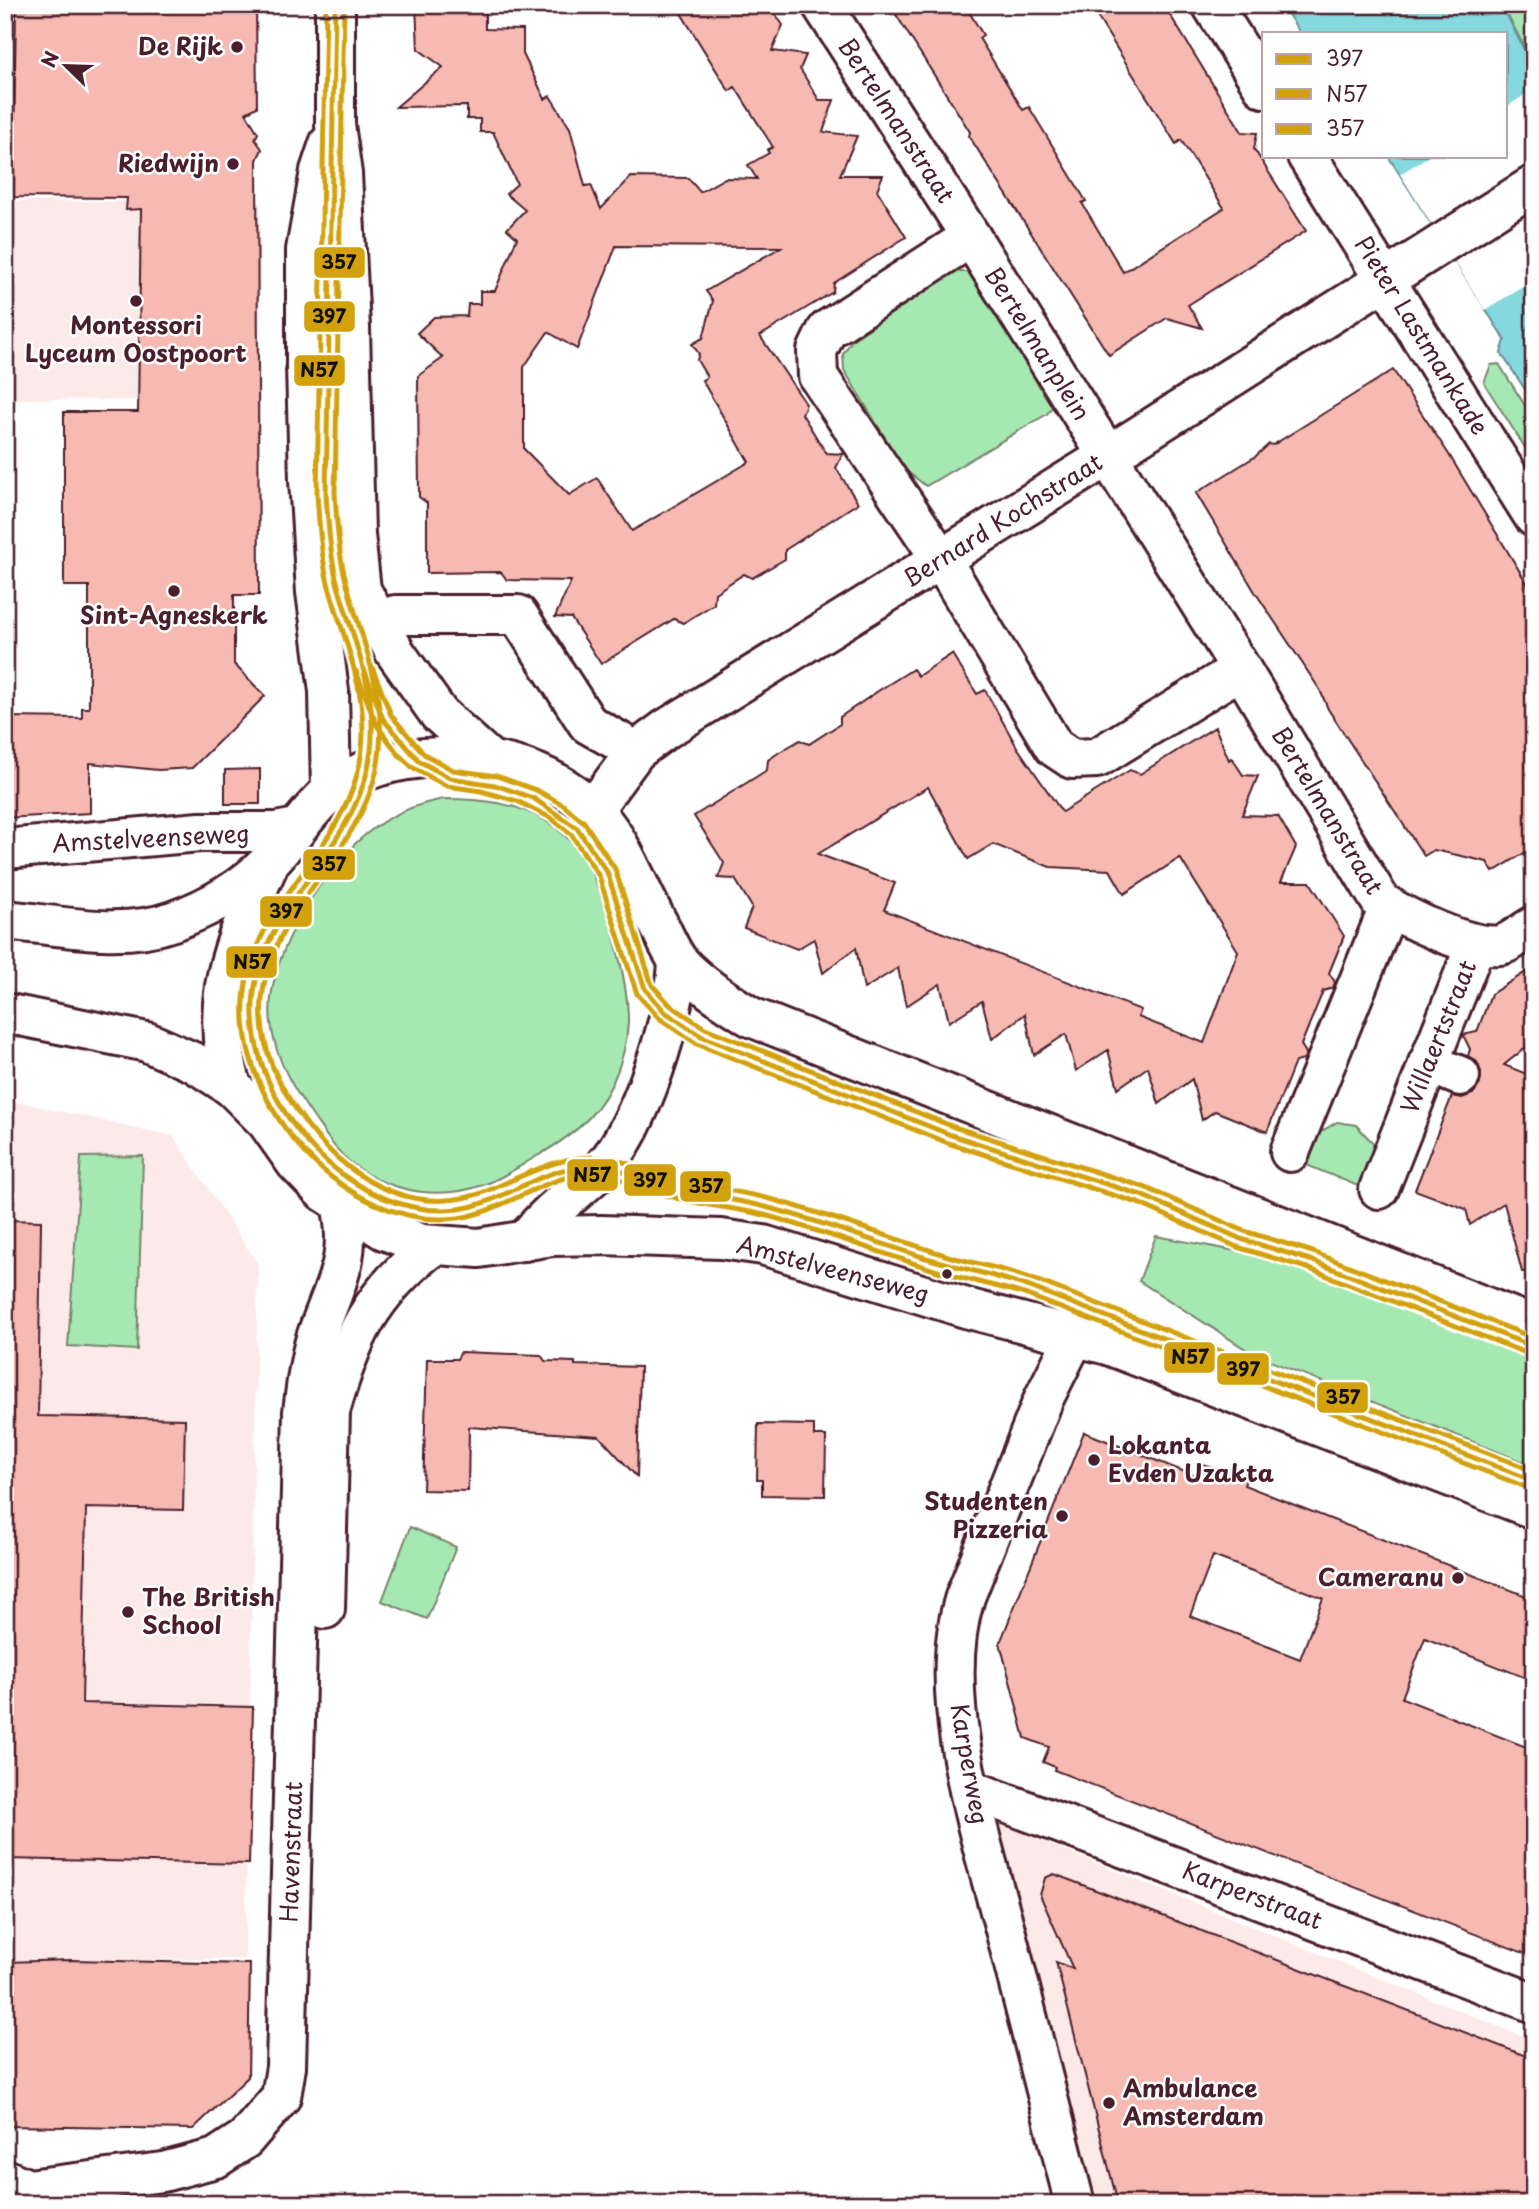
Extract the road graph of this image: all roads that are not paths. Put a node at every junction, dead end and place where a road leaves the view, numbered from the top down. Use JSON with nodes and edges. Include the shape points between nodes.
{"nodes":[{"id":1,"x":335,"y":5,"type":"edge"},
{"id":2,"x":822,"y":5,"type":"edge"},
{"id":3,"x":1212,"y":5,"type":"edge"},
{"id":4,"x":1262,"y":85,"type":"edge"},
{"id":5,"x":335,"y":125,"type":"junction"},
{"id":6,"x":1308,"y":158,"type":"edge"},
{"id":7,"x":1534,"y":185,"type":"edge"},
{"id":8,"x":971,"y":237,"type":"junction"},
{"id":9,"x":1385,"y":279,"type":"junction"},
{"id":10,"x":1107,"y":457,"type":"junction"},
{"id":11,"x":1534,"y":517,"type":"edge"},
{"id":12,"x":941,"y":559,"type":"junction"},
{"id":13,"x":378,"y":625,"type":"junction"},
{"id":14,"x":1241,"y":669,"type":"junction"},
{"id":15,"x":636,"y":751,"type":"junction"},
{"id":16,"x":491,"y":761,"type":"junction"},
{"id":17,"x":331,"y":791,"type":"junction"},
{"id":18,"x":594,"y":808,"type":"junction"},
{"id":19,"x":297,"y":828,"type":"junction"},
{"id":20,"x":5,"y":849,"type":"edge"},
{"id":21,"x":270,"y":860,"type":"junction"},
{"id":22,"x":1389,"y":907,"type":"junction"},
{"id":23,"x":5,"y":920,"type":"edge"},
{"id":24,"x":1534,"y":926,"type":"edge"},
{"id":25,"x":1476,"y":944,"type":"junction"},
{"id":26,"x":678,"y":962,"type":"junction"},
{"id":27,"x":5,"y":1013,"type":"edge"},
{"id":28,"x":232,"y":1087,"type":"junction"},
{"id":29,"x":1290,"y":1152,"type":"dead end"},
{"id":30,"x":1379,"y":1189,"type":"dead end"},
{"id":31,"x":341,"y":1204,"type":"junction"},
{"id":32,"x":534,"y":1229,"type":"junction"},
{"id":33,"x":431,"y":1247,"type":"junction"},
{"id":34,"x":1534,"y":1326,"type":"edge"},
{"id":35,"x":1075,"y":1336,"type":"junction"},
{"id":36,"x":1534,"y":1509,"type":"edge"},
{"id":37,"x":323,"y":1609,"type":"junction"},
{"id":38,"x":969,"y":1789,"type":"junction"},
{"id":39,"x":1534,"y":2003,"type":"edge"},
{"id":40,"x":20,"y":2191,"type":"edge"},
{"id":41,"x":1075,"y":2204,"type":"edge"}],
"edges":[{"from":1,"to":5,"type":"street"},
{"from":2,"to":8,"type":"street","name":"Bertelmanstraat"},
{"from":3,"to":4,"type":"street"},
{"from":5,"to":13,"type":"street","via":[[350,328],[355,535],[360,590]]},
{"from":5,"to":17,"type":"street","via":[[320,171],[306,250],[309,480],[316,592],[329,691]]},
{"from":6,"to":9,"type":"street","name":"Pieter Lastmankade"},
{"from":7,"to":9,"type":"street","name":"Bernard Kochstraat"},
{"from":8,"to":10,"type":"street","name":"Bertelmanplein"},
{"from":8,"to":12,"type":"street","via":[[827,330],[817,351],[818,376]]},
{"from":9,"to":10,"type":"street","name":"Bernard Kochstraat"},
{"from":9,"to":11,"type":"street","name":"Pieter Lastmankade"},
{"from":10,"to":12,"type":"street","name":"Bernard Kochstraat"},
{"from":10,"to":14,"type":"street","name":"Bertelmanplein"},
{"from":12,"to":14,"type":"street","via":[[1054,747],[1072,759],[1097,758]]},
{"from":12,"to":15,"type":"street","name":"Bernard Kochstraat"},
{"from":13,"to":15,"type":"street","via":[[396,615],[518,615],[588,724]]},
{"from":13,"to":16,"type":"street","via":[[439,714]]},
{"from":14,"to":22,"type":"street","name":"Bertelmanstraat","via":[[1381,902]]},
{"from":15,"to":18,"type":"street","name":"Bernard Kochstraat"},
{"from":16,"to":17,"type":"street","name":"Amstelveenseweg","via":[[418,758],[366,772]]},
{"from":16,"to":18,"type":"street","name":"Amstelveenseweg","via":[[546,778]]},
{"from":17,"to":19,"type":"street","name":"Amstelveenseweg"},
{"from":18,"to":26,"type":"street","name":"Amstelveenseweg","via":[[627,856]]},
{"from":19,"to":20,"type":"street","name":"Amstelveenseweg"},
{"from":19,"to":21,"type":"street","name":"Amstelveenseweg"},
{"from":21,"to":23,"type":"street","name":"Amstelveenseweg","via":[[214,902],[172,921],[138,929]]},
{"from":21,"to":28,"type":"street","via":[[224,979],[221,1028]]},
{"from":22,"to":25,"type":"street","name":"Bertelmanstraat"},
{"from":22,"to":29,"type":"street","via":[[1326,1023]]},
{"from":24,"to":25,"type":"street","name":"Willaertstraat","via":[[1502,945]]},
{"from":25,"to":30,"type":"street","name":"Willaertstraat","via":[[1444,1070]]},
{"from":26,"to":32,"type":"street","via":[[671,1016],[631,1120],[604,1165]]},
{"from":26,"to":34,"type":"street","name":"Amstelveenseweg","via":[[751,1017]]},
{"from":27,"to":28,"type":"street","name":"Amstelveenseweg","via":[[146,1042],[195,1063]]},
{"from":28,"to":31,"type":"street","name":"Amstelveenseweg","via":[[267,1122],[296,1163]]},
{"from":31,"to":33,"type":"street","name":"Amstelveenseweg","via":[[384,1230]]},
{"from":31,"to":37,"type":"street","name":"Havenstraat","via":[[345,1257],[316,1338],[303,1412]]},
{"from":32,"to":33,"type":"street","name":"Amstelveenseweg","via":[[479,1248]]},
{"from":32,"to":35,"type":"street","name":"Amstelveenseweg","via":[[552,1236],[721,1239],[763,1245],[966,1308]]},
{"from":33,"to":37,"type":"street","name":"Havenstraat","via":[[389,1283],[371,1308],[336,1390],[330,1411]]},
{"from":35,"to":36,"type":"street","name":"Amstelveenseweg","via":[[1141,1357]]},
{"from":35,"to":38,"type":"street","name":"Karperweg","via":[[1044,1398],[957,1625],[954,1671]]},
{"from":37,"to":40,"type":"street","name":"Havenstraat","via":[[281,2097],[245,2139],[216,2158],[163,2172]]},
{"from":38,"to":39,"type":"street","name":"Karperstraat"},
{"from":38,"to":41,"type":"street","name":"Karperweg"}]}
